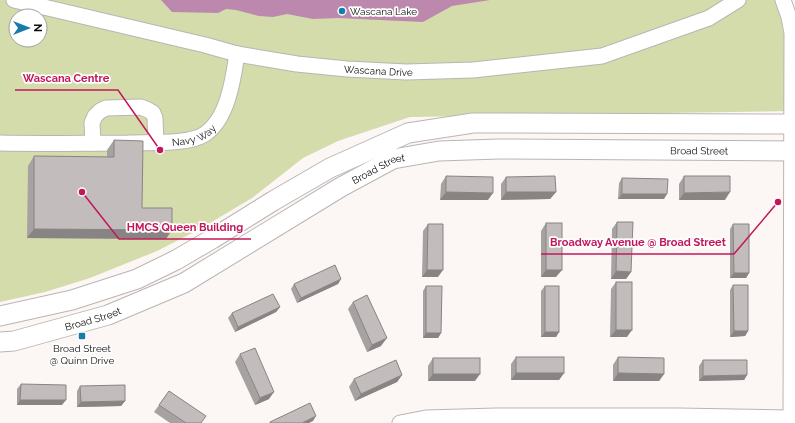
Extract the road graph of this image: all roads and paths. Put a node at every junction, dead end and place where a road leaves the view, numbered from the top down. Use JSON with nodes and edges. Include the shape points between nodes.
{"nodes":[{"id":1,"x":14,"y":0,"type":"edge"},
{"id":2,"x":738,"y":0,"type":"edge"},
{"id":3,"x":782,"y":0,"type":"edge"},
{"id":4,"x":237,"y":54,"type":"junction"},
{"id":5,"x":794,"y":124,"type":"edge"},
{"id":6,"x":156,"y":142,"type":"junction"},
{"id":7,"x":0,"y":143,"type":"edge"},
{"id":8,"x":93,"y":143,"type":"junction"},
{"id":9,"x":794,"y":151,"type":"edge"},
{"id":10,"x":0,"y":316,"type":"edge"},
{"id":11,"x":0,"y":342,"type":"edge"},
{"id":12,"x":791,"y":420,"type":"edge"},
{"id":13,"x":400,"y":423,"type":"edge"}],
"edges":[{"from":1,"to":4,"type":"street","name":"Wascana Drive"},
{"from":2,"to":4,"type":"street","name":"Wascana Drive","via":[[709,18],[602,56],[473,70],[406,72],[340,69]]},
{"from":3,"to":5,"type":"street","via":[[790,17],[792,33]]},
{"from":4,"to":6,"type":"street","name":"Navy Way","via":[[230,95],[215,124],[206,134],[184,141]]},
{"from":5,"to":9,"type":"street"},
{"from":5,"to":10,"type":"main road","via":[[473,123],[408,132],[330,168],[176,260],[137,279],[72,300]]},
{"from":6,"to":8,"type":"street","name":"Navy Way"},
{"from":6,"to":8,"type":"street","via":[[155,118],[152,113],[141,107],[106,108],[100,111],[92,123]]},
{"from":7,"to":8,"type":"street","name":"Navy Way"},
{"from":9,"to":11,"type":"main road","name":"Broad Street","via":[[499,149],[439,151],[393,159],[341,187],[184,283],[108,315],[14,341]]},
{"from":9,"to":12,"type":"street"},
{"from":12,"to":13,"type":"street","via":[[680,416],[496,416],[426,418]]}]}
